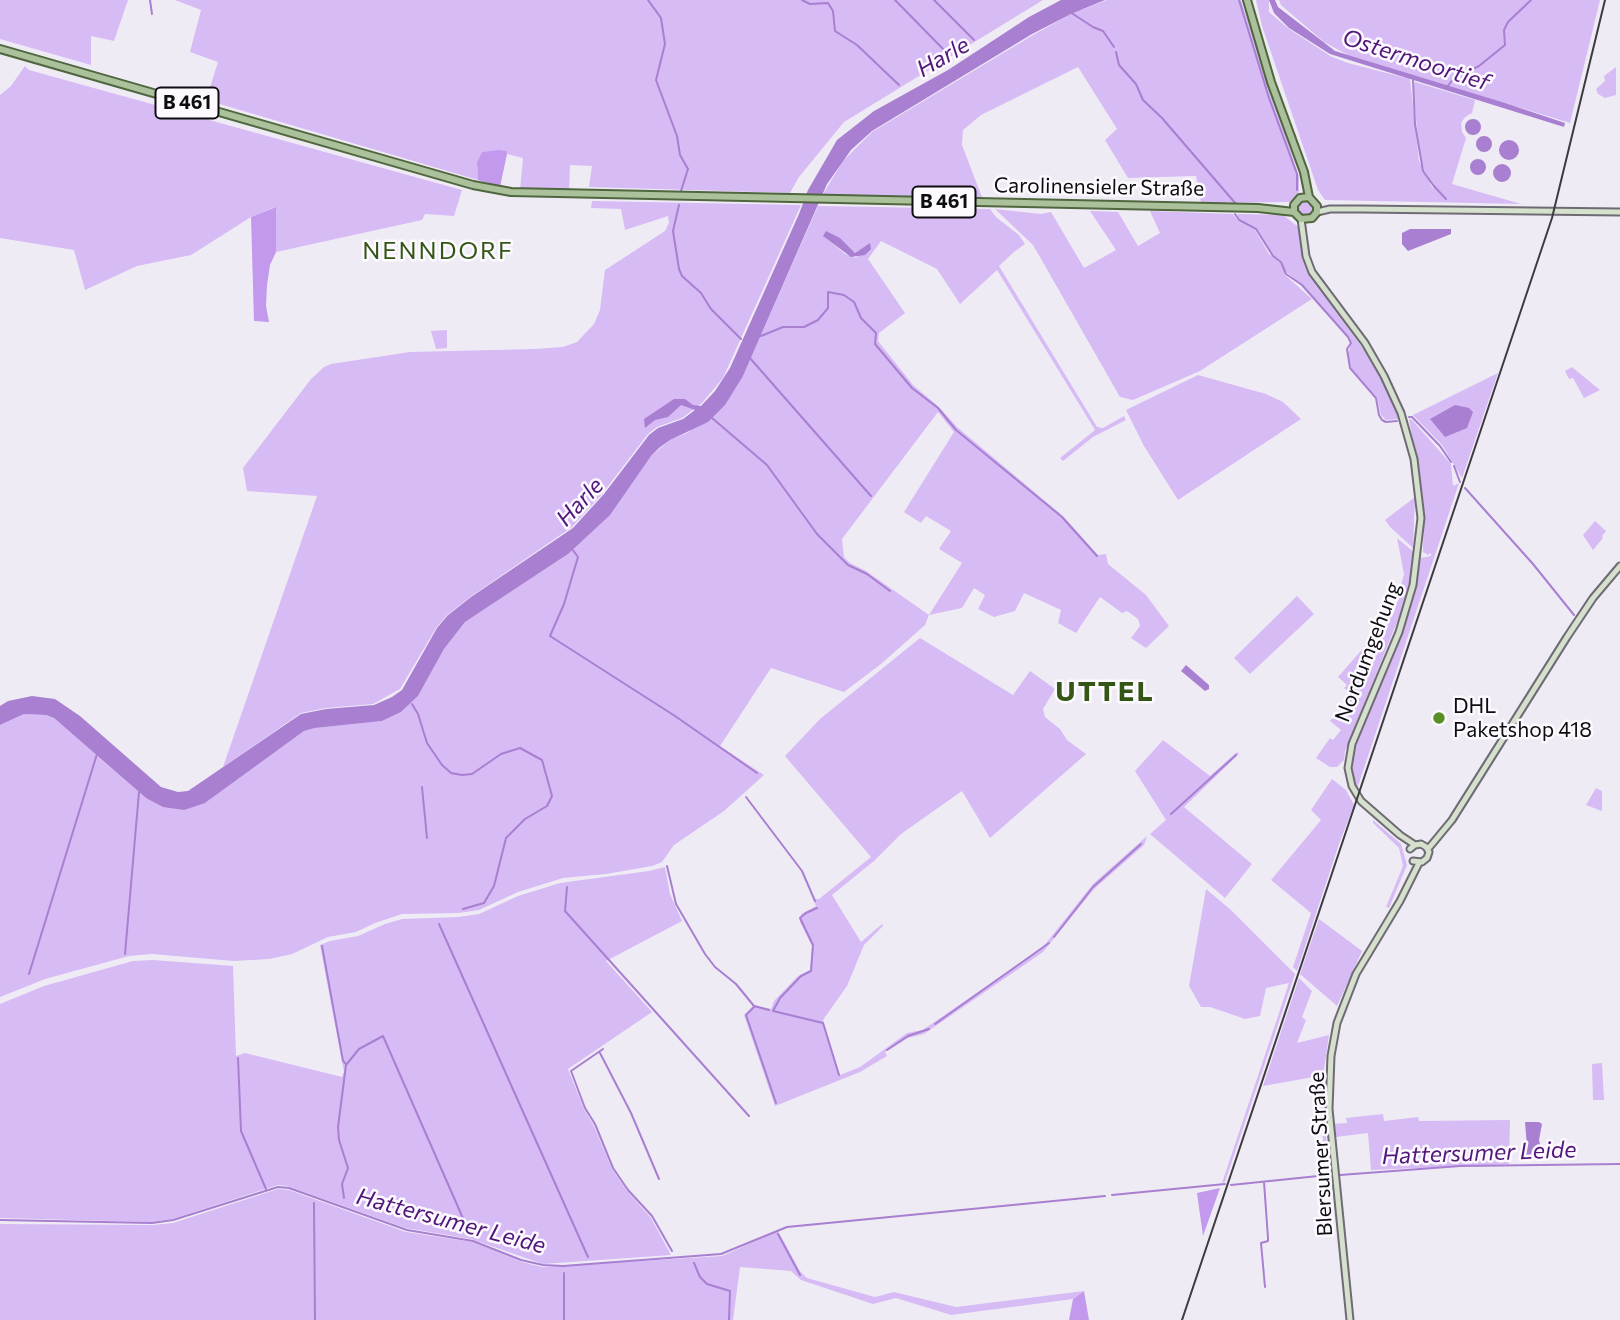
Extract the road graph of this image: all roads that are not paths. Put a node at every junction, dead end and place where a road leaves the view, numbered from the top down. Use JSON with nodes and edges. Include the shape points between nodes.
{"nodes":[{"id":1,"x":1247,"y":0,"type":"edge"},
{"id":2,"x":0,"y":49,"type":"edge"},
{"id":3,"x":1306,"y":197,"type":"junction"},
{"id":4,"x":1294,"y":208,"type":"junction"},
{"id":5,"x":1317,"y":209,"type":"junction"},
{"id":6,"x":1620,"y":212,"type":"edge"},
{"id":7,"x":1301,"y":219,"type":"junction"},
{"id":8,"x":1309,"y":219,"type":"junction"},
{"id":9,"x":1304,"y":238,"type":"junction"},
{"id":10,"x":1620,"y":566,"type":"edge"},
{"id":11,"x":1413,"y":847,"type":"junction"},
{"id":12,"x":1426,"y":847,"type":"junction"},
{"id":13,"x":1416,"y":862,"type":"junction"},
{"id":14,"x":1350,"y":1320,"type":"edge"}],
"edges":[{"from":1,"to":3,"type":"main road","via":[[1305,179]]},
{"from":2,"to":4,"type":"main road","name":"Carolinensieler Straße","number":"B 461","via":[[521,193]]},
{"from":3,"to":4,"type":"main road"},
{"from":3,"to":5,"type":"main road"},
{"from":4,"to":7,"type":"main road"},
{"from":5,"to":6,"type":"main road"},
{"from":5,"to":8,"type":"main road"},
{"from":7,"to":8,"type":"main road"},
{"from":7,"to":9,"type":"main road","name":"Nordumgehung"},
{"from":8,"to":9,"type":"main road","name":"Nordumgehung"},
{"from":9,"to":11,"type":"main road","name":"Nordumgehung","via":[[1312,272],[1365,343],[1393,393],[1417,477],[1420,536],[1409,601],[1348,760],[1358,798]]},
{"from":10,"to":12,"type":"main road","via":[[1567,637],[1462,804]]},
{"from":11,"to":12,"type":"main road"},
{"from":11,"to":13,"type":"main road","via":[[1410,855]]},
{"from":12,"to":13,"type":"main road","name":"Blersumer Straße","via":[[1427,858]]},
{"from":13,"to":14,"type":"main road","name":"Blersumer Straße","via":[[1400,901],[1356,974],[1337,1023],[1331,1056],[1329,1109]]}]}
